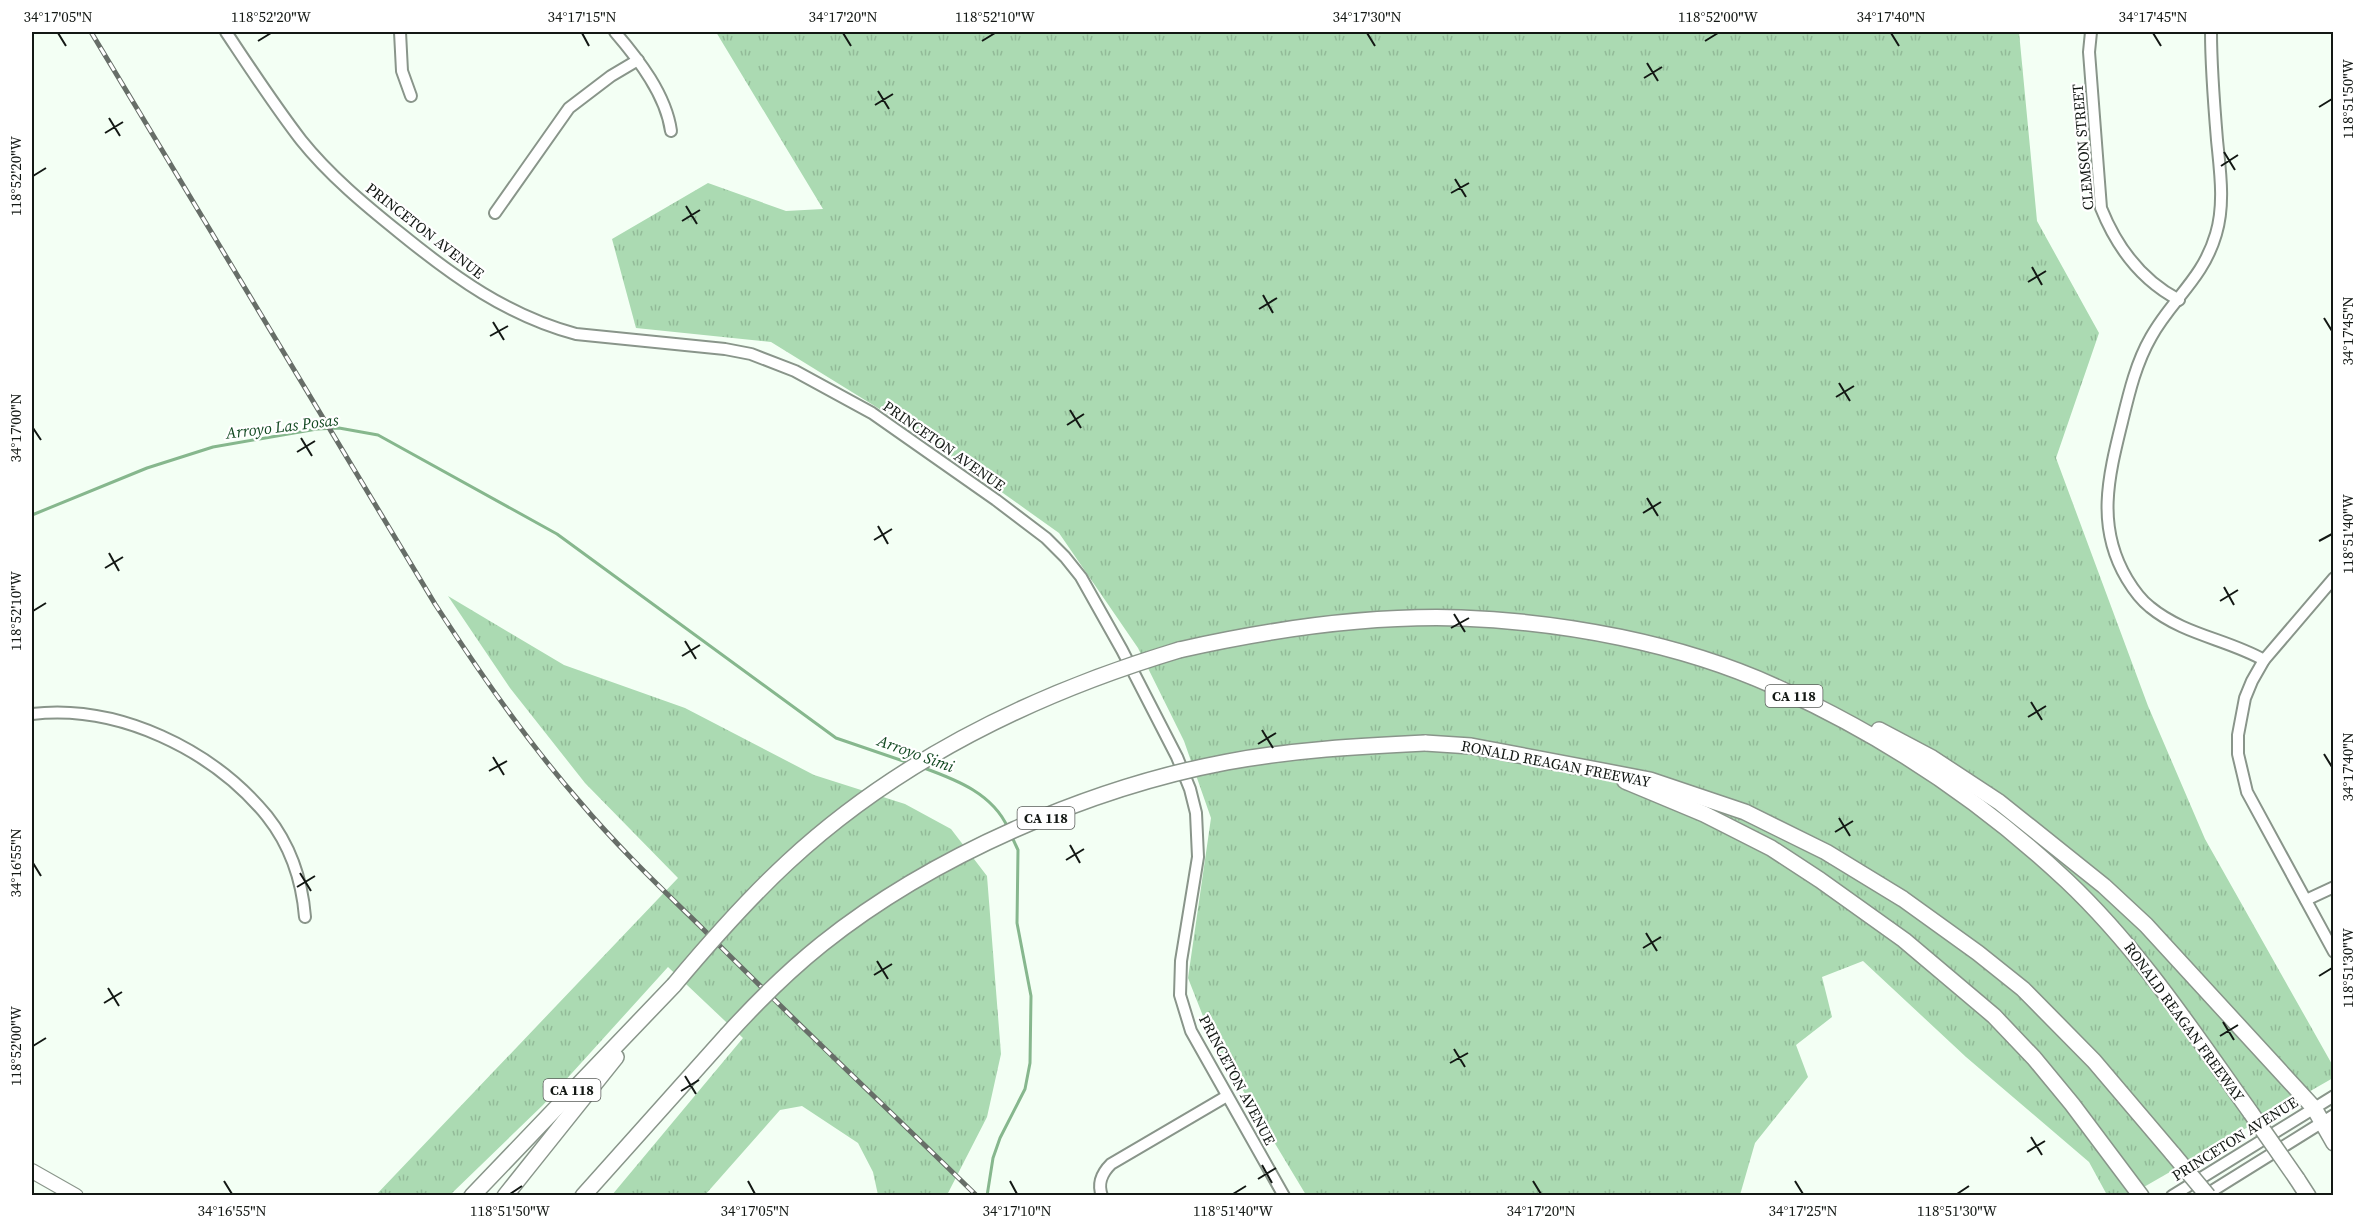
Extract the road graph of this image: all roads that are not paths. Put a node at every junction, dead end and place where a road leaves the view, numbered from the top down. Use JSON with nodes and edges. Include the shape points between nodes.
{"nodes":[{"id":1,"x":226,"y":32,"type":"edge"},
{"id":2,"x":400,"y":32,"type":"edge"},
{"id":3,"x":615,"y":32,"type":"edge"},
{"id":4,"x":2091,"y":32,"type":"edge"},
{"id":5,"x":2211,"y":32,"type":"edge"},
{"id":6,"x":638,"y":60,"type":"junction"},
{"id":7,"x":411,"y":96,"type":"dead end"},
{"id":8,"x":671,"y":131,"type":"dead end"},
{"id":9,"x":495,"y":213,"type":"dead end"},
{"id":10,"x":2179,"y":300,"type":"junction"},
{"id":11,"x":2334,"y":578,"type":"edge"},
{"id":12,"x":2264,"y":660,"type":"junction"},
{"id":13,"x":1774,"y":686,"type":"junction"},
{"id":14,"x":32,"y":714,"type":"edge"},
{"id":15,"x":1609,"y":773,"type":"junction"},
{"id":16,"x":2334,"y":887,"type":"edge"},
{"id":17,"x":2306,"y":900,"type":"junction"},
{"id":18,"x":305,"y":917,"type":"dead end"},
{"id":19,"x":2334,"y":952,"type":"edge"},
{"id":20,"x":674,"y":985,"type":"junction"},
{"id":21,"x":1227,"y":1096,"type":"junction"},
{"id":22,"x":2334,"y":1096,"type":"edge"},
{"id":23,"x":2324,"y":1114,"type":"edge"},
{"id":24,"x":2334,"y":1143,"type":"edge"},
{"id":25,"x":32,"y":1171,"type":"edge"},
{"id":26,"x":76,"y":1196,"type":"edge"},
{"id":27,"x":472,"y":1196,"type":"edge"},
{"id":28,"x":505,"y":1196,"type":"edge"},
{"id":29,"x":583,"y":1196,"type":"edge"},
{"id":30,"x":1102,"y":1196,"type":"edge"},
{"id":31,"x":1284,"y":1196,"type":"edge"},
{"id":32,"x":2141,"y":1196,"type":"edge"},
{"id":33,"x":2172,"y":1196,"type":"edge"},
{"id":34,"x":2206,"y":1196,"type":"edge"},
{"id":35,"x":2308,"y":1196,"type":"edge"}],
"edges":[{"from":1,"to":21,"type":"street","name":"PRINCETON AVENUE","via":[[282,114],[325,167],[441,266],[492,300],[552,328],[576,334],[725,349],[795,370],[872,414],[996,500],[1065,556],[1122,650],[1190,789],[1196,813],[1198,857],[1181,961],[1180,995],[1191,1031]]},
{"from":2,"to":7,"type":"street","via":[[402,71]]},
{"from":3,"to":6,"type":"street"},
{"from":4,"to":10,"type":"street","name":"CLEMSON STREET","via":[[2089,51],[2101,208],[2110,230],[2136,267]]},
{"from":5,"to":10,"type":"street","via":[[2221,209],[2210,255]]},
{"from":6,"to":8,"type":"street","via":[[667,110]]},
{"from":6,"to":9,"type":"street","via":[[569,108]]},
{"from":10,"to":12,"type":"street","via":[[2144,349],[2126,405],[2110,471],[2110,543],[2117,562],[2147,605],[2192,633]]},
{"from":11,"to":12,"type":"street"},
{"from":12,"to":17,"type":"street","via":[[2246,698],[2238,735],[2241,772],[2261,820]]},
{"from":13,"to":20,"type":"highway","name":"RONALD REAGAN FREEWAY","number":"CA 118","bridge":true,"via":[[1689,655],[1635,641],[1510,621],[1460,618],[1298,627],[1179,651],[1111,671],[1050,695],[961,738],[905,771],[789,861],[734,914]]},
{"from":13,"to":23,"type":"highway","via":[[1859,720],[1932,758],[1999,802],[2146,925]]},
{"from":13,"to":35,"type":"highway","name":"RONALD REAGAN FREEWAY","number":"CA 118","bridge":true,"via":[[1858,729],[1956,789],[2061,875],[2123,940],[2175,1006]]},
{"from":14,"to":18,"type":"street","via":[[104,717],[148,731],[191,752],[223,774],[254,801],[278,832],[297,870]]},
{"from":15,"to":29,"type":"highway","name":"RONALD REAGAN FREEWAY","number":"CA 118","bridge":true,"via":[[1471,746],[1425,743],[1323,749],[1227,762],[1167,776],[1060,812],[949,863],[885,900],[822,944],[760,998]]},
{"from":15,"to":32,"type":"highway","via":[[1771,848],[1904,940],[1994,1016],[2034,1058]]},
{"from":15,"to":34,"type":"highway","name":"RONALD REAGAN FREEWAY","number":"CA 118","bridge":true,"via":[[1650,780],[1744,813],[1826,852],[1903,898],[2023,989],[2094,1061]]},
{"from":16,"to":17,"type":"street"},
{"from":17,"to":19,"type":"street"},
{"from":20,"to":27,"type":"highway","number":"CA 118"},
{"from":20,"to":28,"type":"highway"},
{"from":21,"to":30,"type":"street","via":[[1111,1164],[1100,1182]]},
{"from":21,"to":31,"type":"street","name":"PRINCETON AVENUE"},
{"from":22,"to":23,"type":"street"},
{"from":23,"to":24,"type":"highway"},
{"from":23,"to":33,"type":"street","name":"PRINCETON AVENUE"},
{"from":23,"to":34,"type":"street","name":"PRINCETON AVENUE"},
{"from":25,"to":26,"type":"main road"}]}
